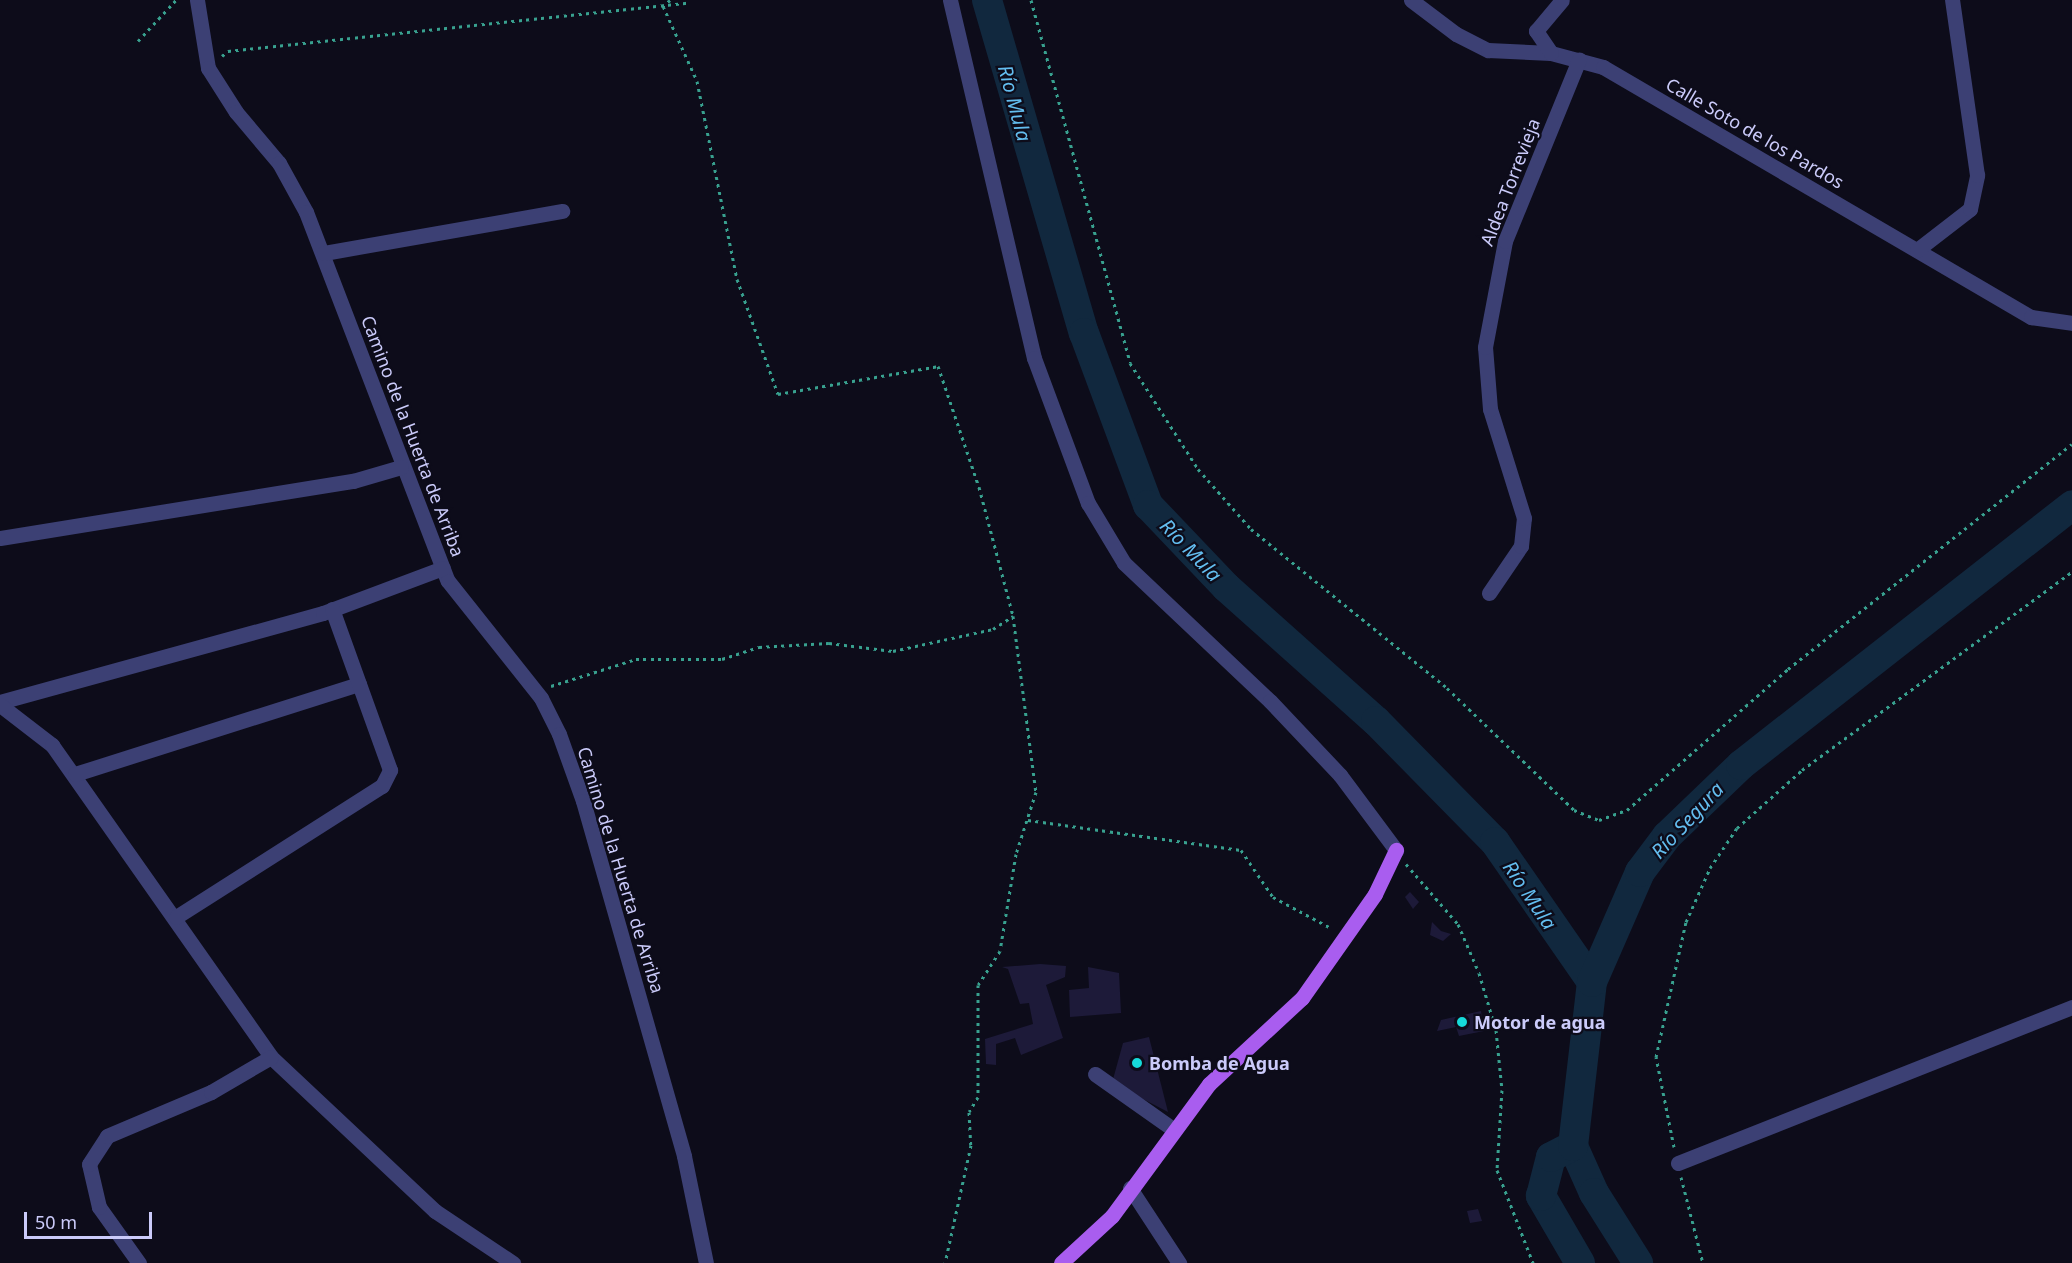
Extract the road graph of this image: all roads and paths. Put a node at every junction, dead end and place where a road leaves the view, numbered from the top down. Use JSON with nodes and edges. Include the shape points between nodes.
{"nodes":[{"id":1,"x":176,"y":0,"type":"edge"},
{"id":2,"x":197,"y":0,"type":"edge"},
{"id":3,"x":670,"y":0,"type":"edge"},
{"id":4,"x":950,"y":0,"type":"edge"},
{"id":5,"x":1031,"y":0,"type":"edge"},
{"id":6,"x":1411,"y":0,"type":"edge"},
{"id":7,"x":1562,"y":0,"type":"edge"},
{"id":8,"x":1952,"y":0,"type":"edge"},
{"id":9,"x":687,"y":3,"type":"dead end"},
{"id":10,"x":663,"y":6,"type":"junction"},
{"id":11,"x":138,"y":41,"type":"dead end"},
{"id":12,"x":1551,"y":53,"type":"junction"},
{"id":13,"x":1579,"y":60,"type":"junction"},
{"id":14,"x":208,"y":68,"type":"junction"},
{"id":15,"x":562,"y":211,"type":"dead end"},
{"id":16,"x":1917,"y":250,"type":"junction"},
{"id":17,"x":324,"y":253,"type":"junction"},
{"id":18,"x":2072,"y":323,"type":"edge"},
{"id":19,"x":2072,"y":444,"type":"edge"},
{"id":20,"x":401,"y":467,"type":"junction"},
{"id":21,"x":0,"y":538,"type":"edge"},
{"id":22,"x":443,"y":568,"type":"junction"},
{"id":23,"x":2072,"y":572,"type":"edge"},
{"id":24,"x":1489,"y":593,"type":"dead end"},
{"id":25,"x":332,"y":609,"type":"junction"},
{"id":26,"x":1013,"y":616,"type":"junction"},
{"id":27,"x":359,"y":684,"type":"junction"},
{"id":28,"x":536,"y":692,"type":"junction"},
{"id":29,"x":0,"y":703,"type":"edge"},
{"id":30,"x":75,"y":774,"type":"junction"},
{"id":31,"x":1028,"y":820,"type":"junction"},
{"id":32,"x":1396,"y":850,"type":"junction"},
{"id":33,"x":176,"y":916,"type":"junction"},
{"id":34,"x":1346,"y":937,"type":"junction"},
{"id":35,"x":2072,"y":1007,"type":"edge"},
{"id":36,"x":271,"y":1057,"type":"junction"},
{"id":37,"x":1095,"y":1074,"type":"dead end"},
{"id":38,"x":1173,"y":1129,"type":"junction"},
{"id":39,"x":1678,"y":1163,"type":"junction"},
{"id":40,"x":1130,"y":1188,"type":"junction"},
{"id":41,"x":139,"y":1263,"type":"edge"},
{"id":42,"x":513,"y":1263,"type":"edge"},
{"id":43,"x":706,"y":1263,"type":"edge"},
{"id":44,"x":945,"y":1263,"type":"edge"},
{"id":45,"x":1061,"y":1263,"type":"edge"},
{"id":46,"x":1179,"y":1263,"type":"edge"},
{"id":47,"x":1533,"y":1263,"type":"edge"},
{"id":48,"x":1703,"y":1263,"type":"edge"}],
"edges":[{"from":1,"to":11,"type":"path"},
{"from":2,"to":14,"type":"street","name":"Camino de la Huerta de Arriba"},
{"from":3,"to":10,"type":"path"},
{"from":4,"to":32,"type":"street","via":[[1034,358],[1088,503],[1124,563],[1270,701],[1340,776]]},
{"from":5,"to":19,"type":"path","via":[[1130,363],[1198,469],[1251,529],[1448,688],[1574,810],[1599,820],[1627,810],[1788,669]]},
{"from":6,"to":12,"type":"street","name":"Calle Soto de los Pardos","via":[[1488,50]]},
{"from":7,"to":12,"type":"street","via":[[1536,31]]},
{"from":8,"to":16,"type":"street","via":[[1977,175],[1970,209]]},
{"from":9,"to":10,"type":"path"},
{"from":10,"to":14,"type":"path","via":[[228,51]]},
{"from":10,"to":26,"type":"path","via":[[698,81],[737,279],[778,393],[938,366],[979,487]]},
{"from":12,"to":13,"type":"street","name":"Calle Soto de los Pardos"},
{"from":13,"to":16,"type":"street","name":"Calle Soto de los Pardos","via":[[1603,67]]},
{"from":13,"to":24,"type":"street","name":"Aldea Torrevieja","via":[[1505,240],[1485,347],[1490,409],[1524,518],[1521,546]]},
{"from":14,"to":17,"type":"street","name":"Camino de la Huerta de Arriba","via":[[236,112],[279,163]]},
{"from":15,"to":17,"type":"street"},
{"from":16,"to":18,"type":"street","name":"Calle Soto de los Pardos","via":[[2031,317]]},
{"from":17,"to":20,"type":"street","name":"Camino de la Huerta de Arriba"},
{"from":20,"to":21,"type":"street","via":[[353,481]]},
{"from":20,"to":22,"type":"street","name":"Camino de la Huerta de Arriba"},
{"from":22,"to":25,"type":"street"},
{"from":22,"to":28,"type":"street","name":"Camino de la Huerta de Arriba"},
{"from":23,"to":39,"type":"path","via":[[1802,770],[1737,828],[1710,867],[1686,922],[1656,1057]]},
{"from":25,"to":27,"type":"street"},
{"from":25,"to":29,"type":"street"},
{"from":26,"to":28,"type":"path","via":[[993,629],[893,651],[829,643],[759,647],[722,659],[636,659],[604,665]]},
{"from":26,"to":31,"type":"path","via":[[1036,792]]},
{"from":27,"to":30,"type":"street"},
{"from":27,"to":33,"type":"street","via":[[390,770],[382,786]]},
{"from":28,"to":43,"type":"street","name":"Camino de la Huerta de Arriba","via":[[583,801],[684,1156]]},
{"from":29,"to":30,"type":"street","via":[[52,745]]},
{"from":30,"to":33,"type":"street"},
{"from":31,"to":34,"type":"path","via":[[1241,850],[1273,897]]},
{"from":31,"to":44,"type":"path","via":[[1016,855],[1000,951],[978,985],[978,1097],[969,1112],[971,1145]]},
{"from":32,"to":34,"type":"main road"},
{"from":32,"to":47,"type":"path","via":[[1458,924],[1479,973],[1496,1030],[1502,1090],[1497,1170]]},
{"from":33,"to":36,"type":"street"},
{"from":34,"to":38,"type":"main road","via":[[1302,998],[1209,1084]]},
{"from":35,"to":39,"type":"street"},
{"from":36,"to":41,"type":"street","via":[[211,1092],[107,1136],[89,1164],[99,1207]]},
{"from":36,"to":42,"type":"street","via":[[435,1211]]},
{"from":37,"to":38,"type":"street"},
{"from":38,"to":40,"type":"main road"},
{"from":39,"to":48,"type":"path"},
{"from":40,"to":45,"type":"main road","via":[[1084,1247]]},
{"from":40,"to":46,"type":"street"}]}
